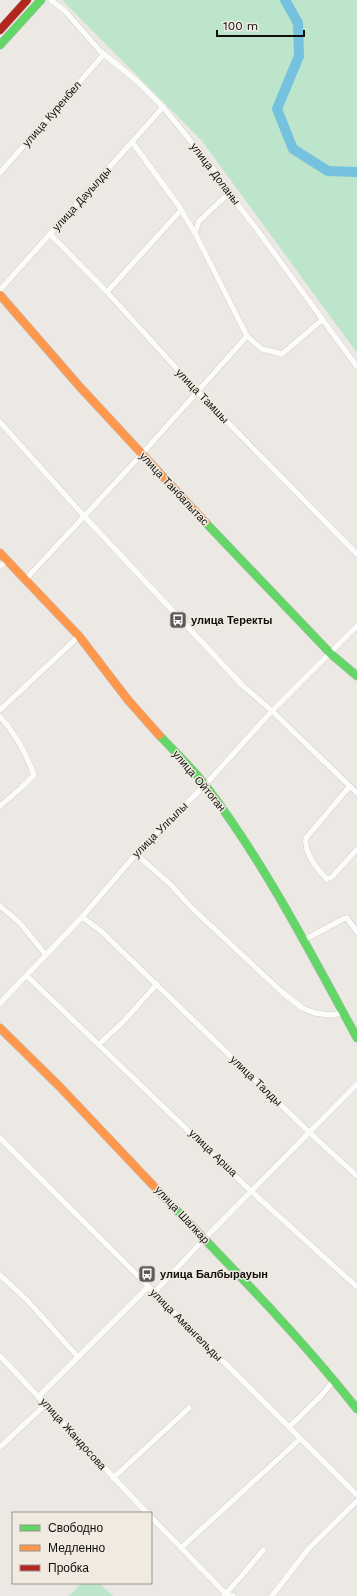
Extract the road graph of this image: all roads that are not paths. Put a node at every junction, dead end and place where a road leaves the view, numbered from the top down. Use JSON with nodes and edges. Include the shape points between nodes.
{"nodes":[{"id":1,"x":27,"y":0,"type":"edge"},
{"id":2,"x":40,"y":0,"type":"edge"},
{"id":3,"x":51,"y":0,"type":"edge"},
{"id":4,"x":3,"y":22,"type":"edge"},
{"id":5,"x":0,"y":30,"type":"edge"},
{"id":6,"x":0,"y":46,"type":"edge"},
{"id":7,"x":104,"y":54,"type":"junction"},
{"id":8,"x":163,"y":107,"type":"junction"},
{"id":9,"x":132,"y":142,"type":"junction"},
{"id":10,"x":0,"y":174,"type":"edge"},
{"id":11,"x":230,"y":192,"type":"junction"},
{"id":12,"x":181,"y":210,"type":"junction"},
{"id":13,"x":195,"y":233,"type":"junction"},
{"id":14,"x":50,"y":234,"type":"junction"},
{"id":15,"x":0,"y":290,"type":"edge"},
{"id":16,"x":107,"y":292,"type":"junction"},
{"id":17,"x":0,"y":295,"type":"edge"},
{"id":18,"x":323,"y":319,"type":"junction"},
{"id":19,"x":247,"y":336,"type":"junction"},
{"id":20,"x":357,"y":367,"type":"edge"},
{"id":21,"x":197,"y":391,"type":"junction"},
{"id":22,"x":0,"y":422,"type":"edge"},
{"id":23,"x":142,"y":455,"type":"junction"},
{"id":24,"x":84,"y":516,"type":"junction"},
{"id":25,"x":0,"y":553,"type":"edge"},
{"id":26,"x":357,"y":554,"type":"edge"},
{"id":27,"x":8,"y":561,"type":"junction"},
{"id":28,"x":0,"y":566,"type":"edge"},
{"id":29,"x":25,"y":580,"type":"junction"},
{"id":30,"x":357,"y":626,"type":"edge"},
{"id":31,"x":79,"y":636,"type":"junction"},
{"id":32,"x":331,"y":654,"type":"junction"},
{"id":33,"x":357,"y":676,"type":"edge"},
{"id":34,"x":0,"y":710,"type":"edge"},
{"id":35,"x":272,"y":711,"type":"junction"},
{"id":36,"x":0,"y":717,"type":"edge"},
{"id":37,"x":205,"y":785,"type":"junction"},
{"id":38,"x":350,"y":786,"type":"junction"},
{"id":39,"x":357,"y":793,"type":"edge"},
{"id":40,"x":0,"y":806,"type":"edge"},
{"id":41,"x":357,"y":849,"type":"edge"},
{"id":42,"x":136,"y":854,"type":"junction"},
{"id":43,"x":0,"y":906,"type":"edge"},
{"id":44,"x":82,"y":917,"type":"junction"},
{"id":45,"x":357,"y":932,"type":"edge"},
{"id":46,"x":304,"y":940,"type":"junction"},
{"id":47,"x":46,"y":956,"type":"junction"},
{"id":48,"x":27,"y":976,"type":"junction"},
{"id":49,"x":156,"y":984,"type":"junction"},
{"id":50,"x":0,"y":1003,"type":"edge"},
{"id":51,"x":344,"y":1013,"type":"junction"},
{"id":52,"x":0,"y":1028,"type":"edge"},
{"id":53,"x":357,"y":1038,"type":"edge"},
{"id":54,"x":99,"y":1044,"type":"junction"},
{"id":55,"x":357,"y":1084,"type":"edge"},
{"id":56,"x":310,"y":1133,"type":"junction"},
{"id":57,"x":0,"y":1138,"type":"edge"},
{"id":58,"x":357,"y":1176,"type":"edge"},
{"id":59,"x":251,"y":1191,"type":"junction"},
{"id":60,"x":204,"y":1239,"type":"junction"},
{"id":61,"x":0,"y":1274,"type":"edge"},
{"id":62,"x":148,"y":1287,"type":"junction"},
{"id":63,"x":357,"y":1287,"type":"edge"},
{"id":64,"x":154,"y":1293,"type":"junction"},
{"id":65,"x":0,"y":1356,"type":"edge"},
{"id":66,"x":78,"y":1357,"type":"junction"},
{"id":67,"x":334,"y":1380,"type":"junction"},
{"id":68,"x":39,"y":1396,"type":"junction"},
{"id":69,"x":353,"y":1400,"type":"edge"},
{"id":70,"x":46,"y":1404,"type":"junction"},
{"id":71,"x":188,"y":1408,"type":"dead end"},
{"id":72,"x":357,"y":1409,"type":"edge"},
{"id":73,"x":289,"y":1427,"type":"junction"},
{"id":74,"x":300,"y":1439,"type":"junction"},
{"id":75,"x":0,"y":1447,"type":"edge"},
{"id":76,"x":113,"y":1478,"type":"junction"},
{"id":77,"x":357,"y":1495,"type":"edge"},
{"id":78,"x":357,"y":1501,"type":"edge"},
{"id":79,"x":146,"y":1512,"type":"edge"},
{"id":80,"x":152,"y":1518,"type":"edge"},
{"id":81,"x":181,"y":1548,"type":"junction"},
{"id":82,"x":263,"y":1550,"type":"dead end"},
{"id":83,"x":225,"y":1595,"type":"edge"},
{"id":84,"x":233,"y":1596,"type":"edge"},
{"id":85,"x":272,"y":1596,"type":"edge"}],
"edges":[{"from":1,"to":4,"type":"main road"},
{"from":2,"to":6,"type":"main road"},
{"from":3,"to":7,"type":"street","name":"улица Доланы","via":[[65,11]]},
{"from":4,"to":5,"type":"main road"},
{"from":7,"to":8,"type":"street","name":"улица Доланы"},
{"from":7,"to":10,"type":"street","name":"улица Куренбел"},
{"from":8,"to":9,"type":"street","name":"улица Дауылды"},
{"from":8,"to":11,"type":"street","name":"улица Доланы"},
{"from":9,"to":12,"type":"street"},
{"from":9,"to":14,"type":"street","name":"улица Дауылды"},
{"from":11,"to":13,"type":"street","via":[[200,220]]},
{"from":11,"to":18,"type":"street","name":"улица Доланы"},
{"from":12,"to":13,"type":"street"},
{"from":12,"to":16,"type":"street"},
{"from":13,"to":19,"type":"street"},
{"from":14,"to":15,"type":"street","name":"улица Дауылды"},
{"from":14,"to":16,"type":"street","name":"улица Тамшы"},
{"from":16,"to":21,"type":"street","name":"улица Тамшы"},
{"from":17,"to":23,"type":"main road","name":"улица Танбалытас"},
{"from":18,"to":19,"type":"street","via":[[282,354],[262,349]]},
{"from":18,"to":20,"type":"street","name":"улица Доланы"},
{"from":19,"to":21,"type":"street"},
{"from":21,"to":23,"type":"street"},
{"from":21,"to":26,"type":"street","name":"улица Тамшы"},
{"from":22,"to":24,"type":"street"},
{"from":23,"to":24,"type":"street"},
{"from":23,"to":32,"type":"main road","name":"улица Танбалытас"},
{"from":24,"to":29,"type":"street"},
{"from":24,"to":35,"type":"street","via":[[243,686]]},
{"from":25,"to":27,"type":"main road","name":"улица Ойтоган"},
{"from":27,"to":28,"type":"street"},
{"from":27,"to":29,"type":"main road","name":"улица Ойтоган"},
{"from":29,"to":31,"type":"main road","name":"улица Ойтоган"},
{"from":30,"to":32,"type":"street","name":"улица Улгылы"},
{"from":31,"to":34,"type":"street"},
{"from":31,"to":37,"type":"main road","name":"улица Ойтоган","via":[[128,700]]},
{"from":32,"to":33,"type":"main road","name":"улица Танбалытас"},
{"from":32,"to":35,"type":"street","name":"улица Улгылы"},
{"from":35,"to":37,"type":"street","name":"улица Улгылы"},
{"from":35,"to":38,"type":"street"},
{"from":36,"to":40,"type":"street","via":[[12,729],[34,775]]},
{"from":37,"to":42,"type":"street","name":"улица Улгылы"},
{"from":37,"to":46,"type":"main road","name":"улица Ойтоган","via":[[239,832]]},
{"from":38,"to":39,"type":"street"},
{"from":38,"to":41,"type":"street","via":[[306,838],[305,847],[318,870],[327,879],[332,877]]},
{"from":42,"to":44,"type":"street","name":"улица Улгылы"},
{"from":42,"to":51,"type":"street","via":[[302,1008],[330,1015]]},
{"from":43,"to":47,"type":"street","via":[[20,923]]},
{"from":44,"to":47,"type":"street","name":"улица Улгылы"},
{"from":44,"to":49,"type":"street","name":"улица Талды","via":[[101,931]]},
{"from":45,"to":46,"type":"street","via":[[347,918]]},
{"from":46,"to":51,"type":"main road","name":"улица Ойтоган"},
{"from":47,"to":48,"type":"street","name":"улица Улгылы"},
{"from":48,"to":50,"type":"street","name":"улица Улгылы"},
{"from":48,"to":54,"type":"street","name":"улица Арша"},
{"from":49,"to":54,"type":"street","via":[[124,1022]]},
{"from":49,"to":56,"type":"street","name":"улица Талды"},
{"from":51,"to":53,"type":"main road","name":"улица Ойтоган"},
{"from":52,"to":60,"type":"main road","name":"улица Шалкар","via":[[60,1087]]},
{"from":54,"to":59,"type":"street","name":"улица Арша"},
{"from":55,"to":56,"type":"street"},
{"from":56,"to":58,"type":"street","name":"улица Талды"},
{"from":56,"to":59,"type":"street"},
{"from":57,"to":62,"type":"street","name":"улица Амангельды"},
{"from":59,"to":60,"type":"street"},
{"from":59,"to":63,"type":"street","name":"улица Арша"},
{"from":60,"to":64,"type":"street"},
{"from":60,"to":67,"type":"main road","name":"улица Шалкар","via":[[271,1308]]},
{"from":61,"to":66,"type":"street"},
{"from":62,"to":64,"type":"street","name":"улица Амангельды"},
{"from":62,"to":66,"type":"street"},
{"from":64,"to":73,"type":"street","name":"улица Амангельды"},
{"from":65,"to":68,"type":"street","name":"улица Жандосова"},
{"from":66,"to":68,"type":"street"},
{"from":67,"to":69,"type":"main road","name":"улица Шалкар"},
{"from":67,"to":73,"type":"street"},
{"from":68,"to":70,"type":"street","name":"улица Жандосова"},
{"from":69,"to":72,"type":"main road","name":"улица Шалкар"},
{"from":70,"to":75,"type":"street"},
{"from":70,"to":76,"type":"street","name":"улица Жандосова"},
{"from":71,"to":76,"type":"street"},
{"from":73,"to":74,"type":"street","name":"улица Амангельды"},
{"from":74,"to":77,"type":"street","name":"улица Амангельды"},
{"from":74,"to":81,"type":"street"},
{"from":76,"to":79,"type":"street","name":"улица Жандосова"},
{"from":78,"to":85,"type":"street","via":[[309,1548]]},
{"from":80,"to":81,"type":"street"},
{"from":81,"to":83,"type":"street"},
{"from":82,"to":83,"type":"street"},
{"from":83,"to":84,"type":"street"}]}
